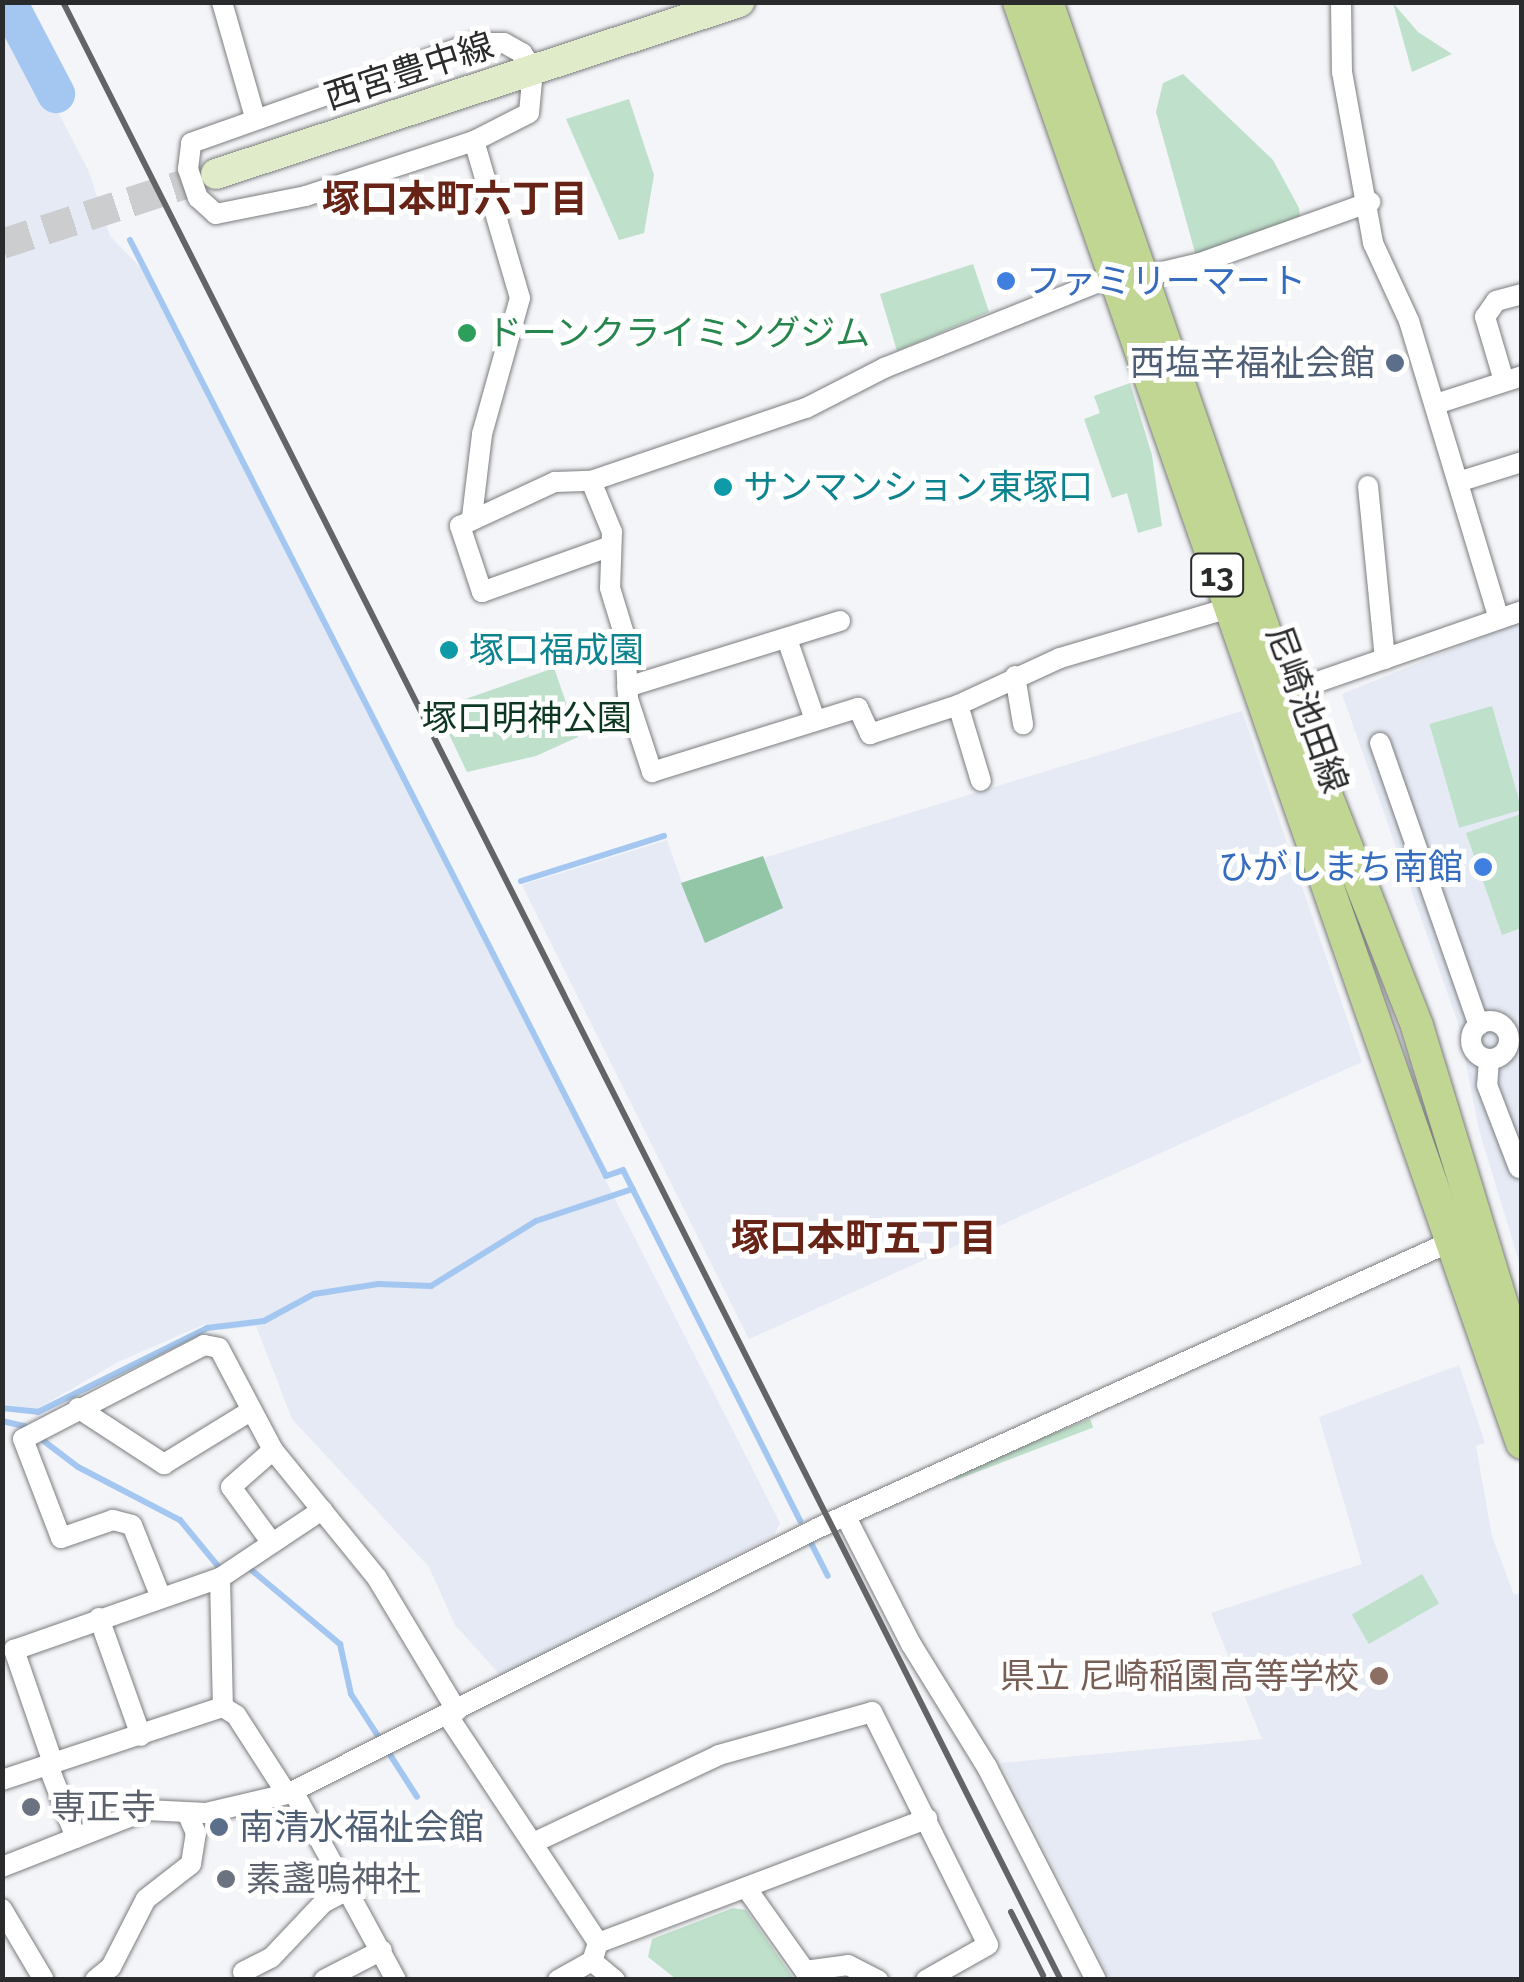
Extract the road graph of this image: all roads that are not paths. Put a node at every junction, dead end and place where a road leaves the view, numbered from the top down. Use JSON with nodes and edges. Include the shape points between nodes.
{"nodes":[{"id":1,"x":222,"y":2,"type":"edge"},
{"id":2,"x":739,"y":2,"type":"edge"},
{"id":3,"x":1020,"y":2,"type":"edge"},
{"id":4,"x":1047,"y":2,"type":"edge"},
{"id":5,"x":1341,"y":2,"type":"edge"},
{"id":6,"x":533,"y":70,"type":"junction"},
{"id":7,"x":255,"y":117,"type":"junction"},
{"id":8,"x":474,"y":140,"type":"junction"},
{"id":9,"x":216,"y":174,"type":"tunnel mouth"},
{"id":10,"x":1370,"y":202,"type":"junction"},
{"id":11,"x":1129,"y":276,"type":"junction"},
{"id":12,"x":1522,"y":294,"type":"edge"},
{"id":13,"x":1513,"y":379,"type":"edge"},
{"id":14,"x":1436,"y":404,"type":"junction"},
{"id":15,"x":1522,"y":462,"type":"edge"},
{"id":16,"x":591,"y":480,"type":"junction"},
{"id":17,"x":1458,"y":482,"type":"junction"},
{"id":18,"x":1368,"y":486,"type":"dead end"},
{"id":19,"x":477,"y":515,"type":"junction"},
{"id":20,"x":611,"y":546,"type":"junction"},
{"id":21,"x":1240,"y":605,"type":"junction"},
{"id":22,"x":1522,"y":611,"type":"edge"},
{"id":23,"x":1499,"y":619,"type":"junction"},
{"id":24,"x":840,"y":621,"type":"dead end"},
{"id":25,"x":787,"y":638,"type":"junction"},
{"id":26,"x":1386,"y":659,"type":"junction"},
{"id":27,"x":1015,"y":676,"type":"junction"},
{"id":28,"x":627,"y":687,"type":"junction"},
{"id":29,"x":1274,"y":697,"type":"junction"},
{"id":30,"x":958,"y":705,"type":"junction"},
{"id":31,"x":815,"y":720,"type":"junction"},
{"id":32,"x":1024,"y":724,"type":"dead end"},
{"id":33,"x":1380,"y":742,"type":"dead end"},
{"id":34,"x":981,"y":781,"type":"dead end"},
{"id":35,"x":1479,"y":1025,"type":"junction"},
{"id":36,"x":1489,"y":1059,"type":"junction"},
{"id":37,"x":1519,"y":1168,"type":"dead end"},
{"id":38,"x":1468,"y":1235,"type":"junction"},
{"id":39,"x":1522,"y":1369,"type":"edge"},
{"id":40,"x":78,"y":1408,"type":"junction"},
{"id":41,"x":249,"y":1412,"type":"junction"},
{"id":42,"x":1522,"y":1443,"type":"edge"},
{"id":43,"x":273,"y":1450,"type":"junction"},
{"id":44,"x":322,"y":1510,"type":"junction"},
{"id":45,"x":846,"y":1517,"type":"junction"},
{"id":46,"x":272,"y":1543,"type":"junction"},
{"id":47,"x":220,"y":1578,"type":"junction"},
{"id":48,"x":160,"y":1595,"type":"junction"},
{"id":49,"x":99,"y":1618,"type":"junction"},
{"id":50,"x":223,"y":1707,"type":"junction"},
{"id":51,"x":452,"y":1714,"type":"junction"},
{"id":52,"x":141,"y":1736,"type":"junction"},
{"id":53,"x":50,"y":1764,"type":"junction"},
{"id":54,"x":2,"y":1780,"type":"edge"},
{"id":55,"x":290,"y":1793,"type":"junction"},
{"id":56,"x":188,"y":1815,"type":"junction"},
{"id":57,"x":927,"y":1819,"type":"junction"},
{"id":58,"x":76,"y":1838,"type":"junction"},
{"id":59,"x":533,"y":1843,"type":"junction"},
{"id":60,"x":2,"y":1867,"type":"edge"},
{"id":61,"x":348,"y":1890,"type":"junction"},
{"id":62,"x":747,"y":1890,"type":"junction"},
{"id":63,"x":2,"y":1909,"type":"edge"},
{"id":64,"x":382,"y":1950,"type":"junction"},
{"id":65,"x":595,"y":1952,"type":"junction"},
{"id":66,"x":243,"y":1972,"type":"dead end"},
{"id":67,"x":44,"y":1980,"type":"edge"},
{"id":68,"x":95,"y":1980,"type":"edge"},
{"id":69,"x":324,"y":1980,"type":"edge"},
{"id":70,"x":396,"y":1980,"type":"edge"},
{"id":71,"x":558,"y":1980,"type":"edge"},
{"id":72,"x":615,"y":1980,"type":"edge"},
{"id":73,"x":878,"y":1980,"type":"edge"},
{"id":74,"x":926,"y":1980,"type":"edge"},
{"id":75,"x":1096,"y":1980,"type":"edge"}],
"edges":[{"from":1,"to":7,"type":"street"},
{"from":2,"to":6,"type":"main road","name":"西宮豊中線"},
{"from":3,"to":11,"type":"main road","name":"尼崎池田線","number":"13"},
{"from":4,"to":11,"type":"main road","name":"尼崎池田線","number":"13"},
{"from":5,"to":10,"type":"street","via":[[1342,72]]},
{"from":6,"to":7,"type":"street","via":[[504,43],[474,43]]},
{"from":6,"to":8,"type":"street","via":[[529,113]]},
{"from":6,"to":9,"type":"main road","name":"西宮豊中線"},
{"from":7,"to":8,"type":"street","via":[[191,144],[188,169],[198,198],[216,214],[306,196]]},
{"from":8,"to":19,"type":"street","via":[[520,298],[482,434]]},
{"from":10,"to":11,"type":"street","via":[[1237,252]]},
{"from":10,"to":14,"type":"street","via":[[1373,243],[1403,304]]},
{"from":11,"to":16,"type":"street","via":[[884,368],[806,408]]},
{"from":11,"to":21,"type":"main road","name":"尼崎池田線","number":"13"},
{"from":12,"to":13,"type":"street","via":[[1496,301],[1486,317]]},
{"from":13,"to":14,"type":"street"},
{"from":14,"to":17,"type":"street"},
{"from":15,"to":17,"type":"street"},
{"from":16,"to":19,"type":"street","via":[[555,482]]},
{"from":16,"to":20,"type":"street","via":[[612,532]]},
{"from":17,"to":23,"type":"street"},
{"from":18,"to":26,"type":"street"},
{"from":19,"to":20,"type":"street","via":[[460,526],[482,592]]},
{"from":20,"to":28,"type":"street","via":[[610,588],[625,637]]},
{"from":21,"to":27,"type":"street"},
{"from":21,"to":29,"type":"main road","name":"尼崎池田線","number":"13"},
{"from":22,"to":23,"type":"street"},
{"from":23,"to":26,"type":"street"},
{"from":24,"to":25,"type":"street"},
{"from":25,"to":28,"type":"street"},
{"from":25,"to":31,"type":"street"},
{"from":26,"to":29,"type":"street"},
{"from":27,"to":30,"type":"street"},
{"from":27,"to":32,"type":"street"},
{"from":28,"to":31,"type":"street","via":[[652,772]]},
{"from":29,"to":38,"type":"main road","name":"尼崎池田線","number":"13","via":[[1417,1026]]},
{"from":30,"to":31,"type":"street","via":[[870,734],[858,708]]},
{"from":30,"to":34,"type":"street"},
{"from":33,"to":35,"type":"street"},
{"from":35,"to":36,"type":"street","via":[[1471,1044]]},
{"from":35,"to":36,"type":"street","via":[[1497,1022],[1509,1036],[1506,1052]]},
{"from":36,"to":37,"type":"street","via":[[1488,1085]]},
{"from":38,"to":39,"type":"main road","name":"尼崎池田線","number":"13"},
{"from":38,"to":42,"type":"main road","name":"尼崎池田線","number":"13"},
{"from":38,"to":45,"type":"street"},
{"from":40,"to":41,"type":"street","via":[[164,1464]]},
{"from":40,"to":41,"type":"street","via":[[204,1344],[219,1348]]},
{"from":40,"to":48,"type":"street","via":[[23,1439],[61,1538],[114,1520],[132,1525]]},
{"from":41,"to":43,"type":"street"},
{"from":43,"to":44,"type":"street"},
{"from":43,"to":46,"type":"street","via":[[231,1487]]},
{"from":44,"to":46,"type":"street"},
{"from":44,"to":51,"type":"street","via":[[377,1578]]},
{"from":45,"to":51,"type":"street"},
{"from":45,"to":75,"type":"street","via":[[911,1644],[987,1767]]},
{"from":46,"to":47,"type":"street"},
{"from":47,"to":48,"type":"street"},
{"from":47,"to":50,"type":"street"},
{"from":48,"to":49,"type":"street"},
{"from":49,"to":52,"type":"street"},
{"from":49,"to":53,"type":"street","via":[[14,1650]]},
{"from":50,"to":52,"type":"street"},
{"from":50,"to":55,"type":"street","via":[[236,1715]]},
{"from":51,"to":55,"type":"street"},
{"from":51,"to":59,"type":"street"},
{"from":52,"to":53,"type":"street"},
{"from":53,"to":54,"type":"street"},
{"from":53,"to":58,"type":"street"},
{"from":55,"to":56,"type":"street"},
{"from":55,"to":61,"type":"street"},
{"from":56,"to":58,"type":"street","via":[[147,1810]]},
{"from":56,"to":68,"type":"street","via":[[196,1832],[191,1864],[146,1900],[111,1967]]},
{"from":57,"to":59,"type":"street","via":[[872,1712],[719,1754]]},
{"from":57,"to":62,"type":"street"},
{"from":57,"to":74,"type":"street","via":[[988,1945]]},
{"from":58,"to":60,"type":"street"},
{"from":59,"to":65,"type":"street"},
{"from":61,"to":64,"type":"street"},
{"from":61,"to":66,"type":"street","via":[[323,1904],[271,1958]]},
{"from":62,"to":65,"type":"street"},
{"from":62,"to":73,"type":"street","via":[[806,1972],[848,1966]]},
{"from":63,"to":67,"type":"street"},
{"from":64,"to":69,"type":"street"},
{"from":64,"to":70,"type":"street"},
{"from":65,"to":71,"type":"street"},
{"from":65,"to":72,"type":"street"}]}
